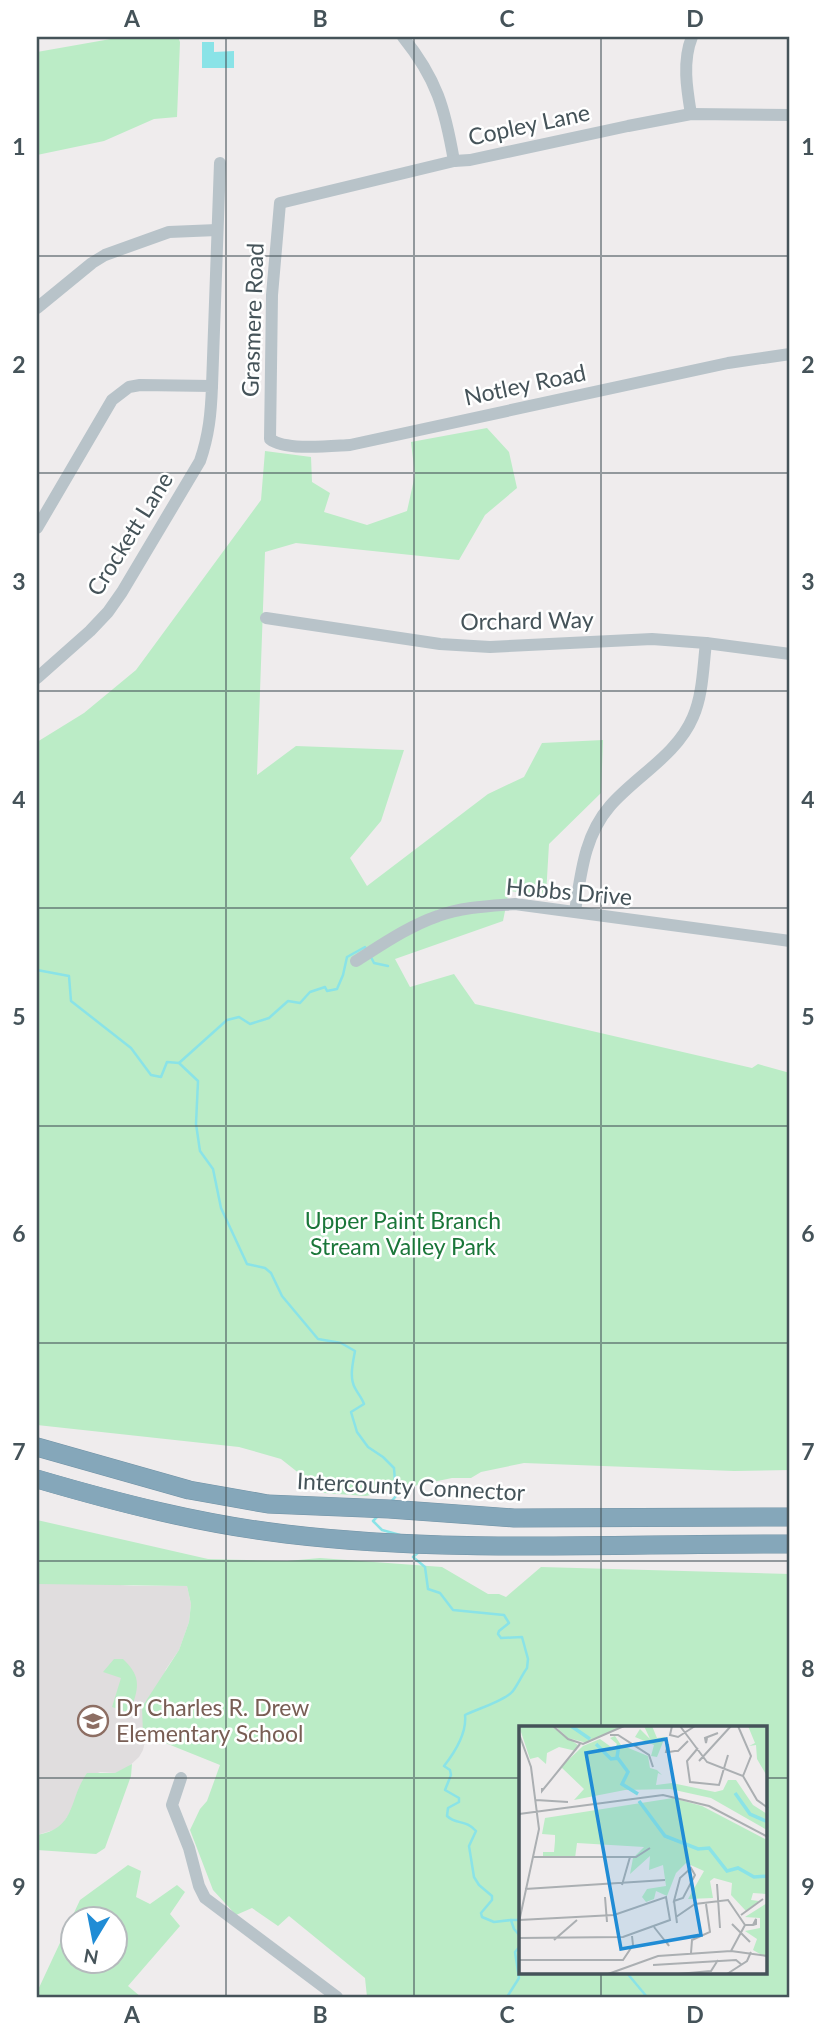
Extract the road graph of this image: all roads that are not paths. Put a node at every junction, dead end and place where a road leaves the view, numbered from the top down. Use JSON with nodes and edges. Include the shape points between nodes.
{"nodes":[{"id":1,"x":403,"y":37,"type":"edge"},
{"id":2,"x":692,"y":37,"type":"edge"},
{"id":3,"x":691,"y":114,"type":"junction"},
{"id":4,"x":790,"y":115,"type":"edge"},
{"id":5,"x":454,"y":161,"type":"junction"},
{"id":6,"x":220,"y":163,"type":"dead end"},
{"id":7,"x":280,"y":203,"type":"joint"},
{"id":8,"x":217,"y":230,"type":"junction"},
{"id":9,"x":37,"y":308,"type":"edge"},
{"id":10,"x":790,"y":354,"type":"edge"},
{"id":11,"x":212,"y":386,"type":"junction"},
{"id":12,"x":270,"y":439,"type":"joint"},
{"id":13,"x":37,"y":528,"type":"edge"},
{"id":14,"x":266,"y":618,"type":"dead end"},
{"id":15,"x":706,"y":643,"type":"junction"},
{"id":16,"x":790,"y":654,"type":"edge"},
{"id":17,"x":37,"y":678,"type":"edge"},
{"id":18,"x":575,"y":911,"type":"junction"},
{"id":19,"x":790,"y":941,"type":"edge"},
{"id":20,"x":356,"y":961,"type":"dead end"},
{"id":21,"x":37,"y":1447,"type":"edge"},
{"id":22,"x":37,"y":1479,"type":"edge"},
{"id":23,"x":790,"y":1517,"type":"edge"},
{"id":24,"x":790,"y":1544,"type":"edge"},
{"id":25,"x":181,"y":1778,"type":"dead end"},
{"id":26,"x":337,"y":1997,"type":"edge"}],
"edges":[{"from":1,"to":5,"type":"street","via":[[432,78]]},
{"from":2,"to":3,"type":"street","via":[[687,66]]},
{"from":3,"to":4,"type":"street","name":"Copley Lane"},
{"from":3,"to":5,"type":"street","name":"Copley Lane"},
{"from":5,"to":7,"type":"street","name":"Copley Lane"},
{"from":6,"to":8,"type":"street","name":"Crockett Lane"},
{"from":7,"to":12,"type":"street","name":"Grasmere Road","via":[[272,295]]},
{"from":8,"to":9,"type":"street","via":[[169,232],[105,255]]},
{"from":8,"to":11,"type":"street","name":"Crockett Lane"},
{"from":10,"to":12,"type":"street","name":"Notley Road","via":[[728,363],[349,445],[277,444]]},
{"from":11,"to":13,"type":"street","via":[[140,385],[112,400]]},
{"from":11,"to":17,"type":"street","name":"Crockett Lane","via":[[208,439],[200,461],[122,592],[90,631]]},
{"from":14,"to":15,"type":"street","name":"Orchard Way","via":[[490,647],[624,639]]},
{"from":15,"to":16,"type":"street","name":"Orchard Way"},
{"from":15,"to":18,"type":"street","via":[[693,718],[680,739],[610,806],[596,826],[582,863]]},
{"from":18,"to":19,"type":"street","name":"Hobbs Drive"},
{"from":18,"to":20,"type":"street","name":"Hobbs Drive","via":[[515,904],[440,915]]},
{"from":21,"to":23,"type":"highway","name":"Intercounty Connector","via":[[189,1490],[268,1504],[514,1518]]},
{"from":22,"to":24,"type":"highway","via":[[123,1504],[286,1534],[408,1543]]},
{"from":25,"to":26,"type":"street","via":[[172,1805],[205,1898]]}]}
